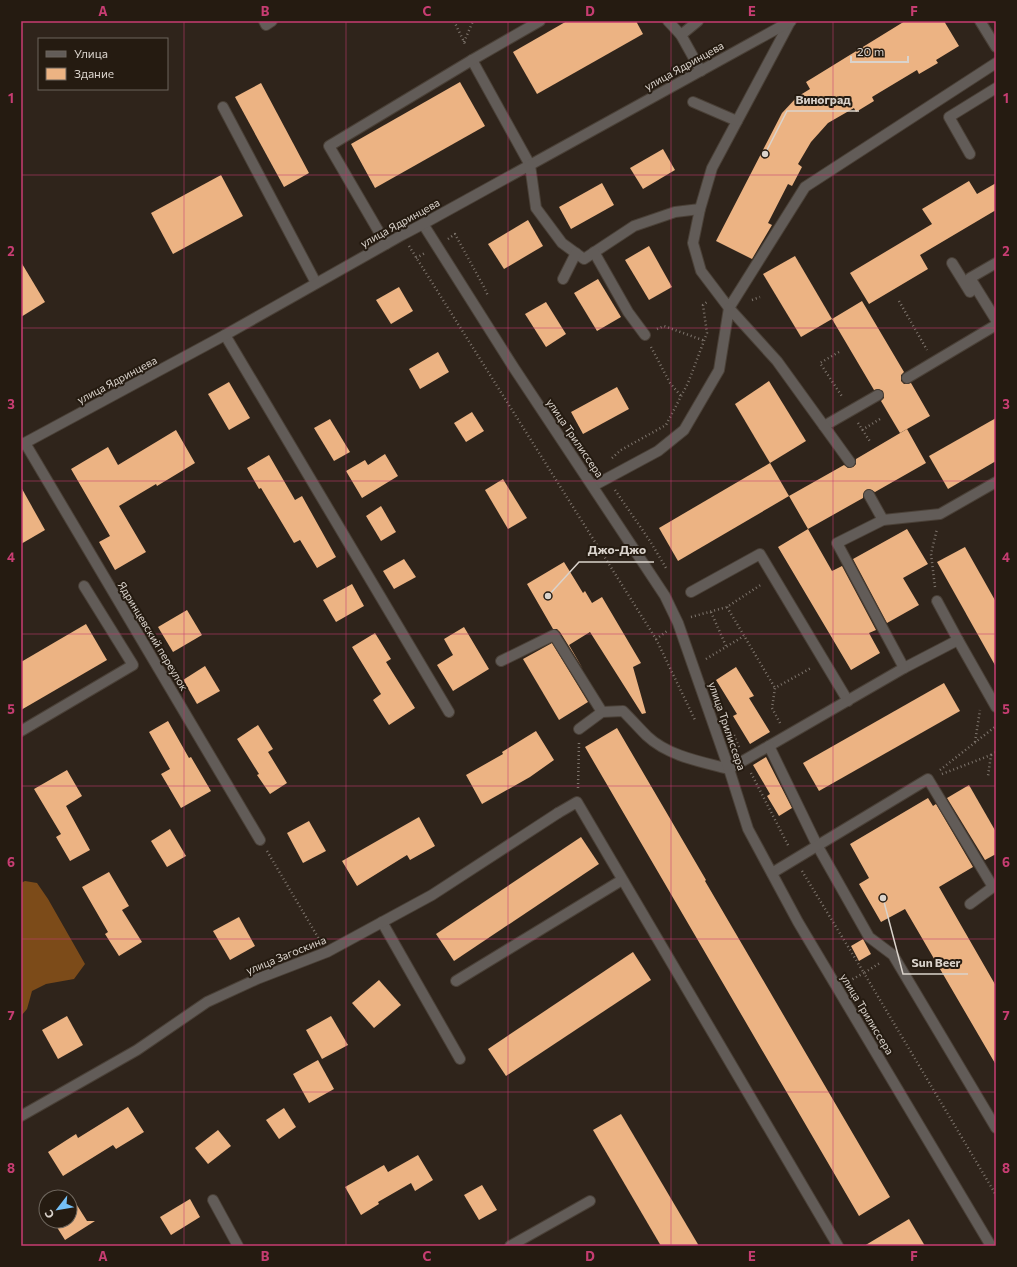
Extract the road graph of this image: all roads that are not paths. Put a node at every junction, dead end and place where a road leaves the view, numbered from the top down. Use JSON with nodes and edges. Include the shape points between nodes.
{"nodes":[{"id":1,"x":264,"y":21,"type":"edge"},
{"id":2,"x":272,"y":21,"type":"edge"},
{"id":3,"x":540,"y":21,"type":"edge"},
{"id":4,"x":668,"y":21,"type":"edge"},
{"id":5,"x":698,"y":21,"type":"edge"},
{"id":6,"x":791,"y":21,"type":"edge"},
{"id":7,"x":980,"y":21,"type":"edge"},
{"id":8,"x":681,"y":35,"type":"junction"},
{"id":9,"x":996,"y":47,"type":"edge"},
{"id":10,"x":472,"y":60,"type":"junction"},
{"id":11,"x":996,"y":63,"type":"edge"},
{"id":12,"x":701,"y":71,"type":"junction"},
{"id":13,"x":996,"y":88,"type":"edge"},
{"id":14,"x":693,"y":102,"type":"dead end"},
{"id":15,"x":223,"y":107,"type":"dead end"},
{"id":16,"x":737,"y":121,"type":"junction"},
{"id":17,"x":970,"y":154,"type":"dead end"},
{"id":18,"x":530,"y":165,"type":"junction"},
{"id":19,"x":700,"y":209,"type":"junction"},
{"id":20,"x":423,"y":224,"type":"junction"},
{"id":21,"x":386,"y":244,"type":"junction"},
{"id":22,"x":594,"y":252,"type":"junction"},
{"id":23,"x":576,"y":254,"type":"junction"},
{"id":24,"x":952,"y":263,"type":"dead end"},
{"id":25,"x":996,"y":263,"type":"edge"},
{"id":26,"x":562,"y":279,"type":"dead end"},
{"id":27,"x":316,"y":282,"type":"junction"},
{"id":28,"x":729,"y":308,"type":"junction"},
{"id":29,"x":995,"y":324,"type":"edge"},
{"id":30,"x":225,"y":335,"type":"junction"},
{"id":31,"x":645,"y":335,"type":"road end"},
{"id":32,"x":908,"y":378,"type":"dead end"},
{"id":33,"x":878,"y":395,"type":"dead end"},
{"id":34,"x":824,"y":426,"type":"junction"},
{"id":35,"x":23,"y":444,"type":"edge"},
{"id":36,"x":850,"y":462,"type":"dead end"},
{"id":37,"x":996,"y":482,"type":"edge"},
{"id":38,"x":593,"y":486,"type":"junction"},
{"id":39,"x":869,"y":495,"type":"dead end"},
{"id":40,"x":883,"y":520,"type":"junction"},
{"id":41,"x":84,"y":586,"type":"dead end"},
{"id":42,"x":691,"y":592,"type":"dead end"},
{"id":43,"x":937,"y":602,"type":"road end"},
{"id":44,"x":958,"y":640,"type":"junction"},
{"id":45,"x":501,"y":661,"type":"dead end"},
{"id":46,"x":904,"y":668,"type":"junction"},
{"id":47,"x":848,"y":701,"type":"junction"},
{"id":48,"x":996,"y":707,"type":"edge"},
{"id":49,"x":449,"y":712,"type":"dead end"},
{"id":50,"x":602,"y":712,"type":"junction"},
{"id":51,"x":579,"y":729,"type":"road end"},
{"id":52,"x":21,"y":731,"type":"edge"},
{"id":53,"x":769,"y":746,"type":"junction"},
{"id":54,"x":729,"y":769,"type":"junction"},
{"id":55,"x":260,"y":840,"type":"road end"},
{"id":56,"x":817,"y":845,"type":"junction"},
{"id":57,"x":772,"y":873,"type":"junction"},
{"id":58,"x":622,"y":880,"type":"junction"},
{"id":59,"x":970,"y":904,"type":"dead end"},
{"id":60,"x":382,"y":922,"type":"junction"},
{"id":61,"x":456,"y":981,"type":"dead end"},
{"id":62,"x":460,"y":1059,"type":"dead end"},
{"id":63,"x":21,"y":1116,"type":"edge"},
{"id":64,"x":996,"y":1128,"type":"edge"},
{"id":65,"x":213,"y":1200,"type":"dead end"},
{"id":66,"x":590,"y":1201,"type":"dead end"},
{"id":67,"x":238,"y":1246,"type":"edge"},
{"id":68,"x":510,"y":1246,"type":"edge"},
{"id":69,"x":838,"y":1246,"type":"edge"},
{"id":70,"x":991,"y":1246,"type":"edge"}],
"edges":[{"from":1,"to":2,"type":"street","via":[[266,25]]},
{"from":3,"to":10,"type":"street"},
{"from":4,"to":8,"type":"street"},
{"from":5,"to":8,"type":"street"},
{"from":6,"to":12,"type":"street","name":"улица Ядринцева"},
{"from":6,"to":16,"type":"street"},
{"from":7,"to":9,"type":"street"},
{"from":8,"to":12,"type":"street"},
{"from":10,"to":18,"type":"street"},
{"from":10,"to":21,"type":"street","via":[[329,146]]},
{"from":11,"to":28,"type":"street","via":[[805,187]]},
{"from":12,"to":18,"type":"street","name":"улица Ядринцева"},
{"from":13,"to":17,"type":"street","via":[[949,117]]},
{"from":14,"to":16,"type":"street"},
{"from":15,"to":27,"type":"street"},
{"from":16,"to":19,"type":"street","via":[[712,168]]},
{"from":18,"to":20,"type":"street","name":"улица Ядринцева"},
{"from":18,"to":23,"type":"street","via":[[536,208],[562,243]]},
{"from":19,"to":22,"type":"street","via":[[675,212],[634,226]]},
{"from":19,"to":28,"type":"street","via":[[693,243],[701,271]]},
{"from":20,"to":21,"type":"street","name":"улица Ядринцева"},
{"from":20,"to":38,"type":"street","name":"улица Трилиссера","via":[[514,368]]},
{"from":21,"to":27,"type":"street","name":"улица Ядринцева"},
{"from":22,"to":23,"type":"street","via":[[584,259]]},
{"from":22,"to":31,"type":"street","via":[[628,312]]},
{"from":23,"to":26,"type":"street"},
{"from":24,"to":29,"type":"street"},
{"from":25,"to":29,"type":"street","via":[[970,278]]},
{"from":27,"to":30,"type":"street","name":"улица Ядринцева"},
{"from":28,"to":34,"type":"street","via":[[777,361]]},
{"from":28,"to":38,"type":"street","via":[[718,370],[684,430],[658,451]]},
{"from":29,"to":32,"type":"street"},
{"from":30,"to":35,"type":"street","name":"улица Ядринцева"},
{"from":30,"to":49,"type":"street"},
{"from":33,"to":34,"type":"street"},
{"from":34,"to":36,"type":"street"},
{"from":35,"to":55,"type":"street","name":"Ядринцевский переулок"},
{"from":37,"to":40,"type":"street","via":[[940,514]]},
{"from":38,"to":54,"type":"street","name":"улица Трилиссера","via":[[665,596],[678,623]]},
{"from":39,"to":40,"type":"street"},
{"from":40,"to":46,"type":"street","via":[[837,543]]},
{"from":41,"to":52,"type":"street","via":[[133,665]]},
{"from":42,"to":47,"type":"street","via":[[760,554]]},
{"from":43,"to":44,"type":"street"},
{"from":44,"to":46,"type":"street"},
{"from":44,"to":48,"type":"street"},
{"from":45,"to":50,"type":"street","via":[[554,634]]},
{"from":46,"to":47,"type":"street"},
{"from":47,"to":53,"type":"street"},
{"from":50,"to":51,"type":"street"},
{"from":50,"to":54,"type":"street","via":[[623,711],[648,737],[669,751]]},
{"from":53,"to":54,"type":"street"},
{"from":53,"to":56,"type":"street"},
{"from":54,"to":57,"type":"street","name":"улица Трилиссера","via":[[748,829]]},
{"from":56,"to":57,"type":"street"},
{"from":56,"to":59,"type":"street","via":[[928,779],[993,887]]},
{"from":56,"to":64,"type":"street","via":[[869,937],[893,955]]},
{"from":57,"to":70,"type":"street","name":"улица Трилиссера","via":[[798,922]]},
{"from":58,"to":60,"type":"street","name":"улица Загоскина","via":[[577,802],[432,895]]},
{"from":58,"to":61,"type":"street"},
{"from":58,"to":69,"type":"street"},
{"from":60,"to":62,"type":"street"},
{"from":60,"to":63,"type":"street","name":"улица Загоскина","via":[[327,952],[207,1002],[137,1050]]},
{"from":65,"to":67,"type":"street"},
{"from":66,"to":68,"type":"street"}]}
